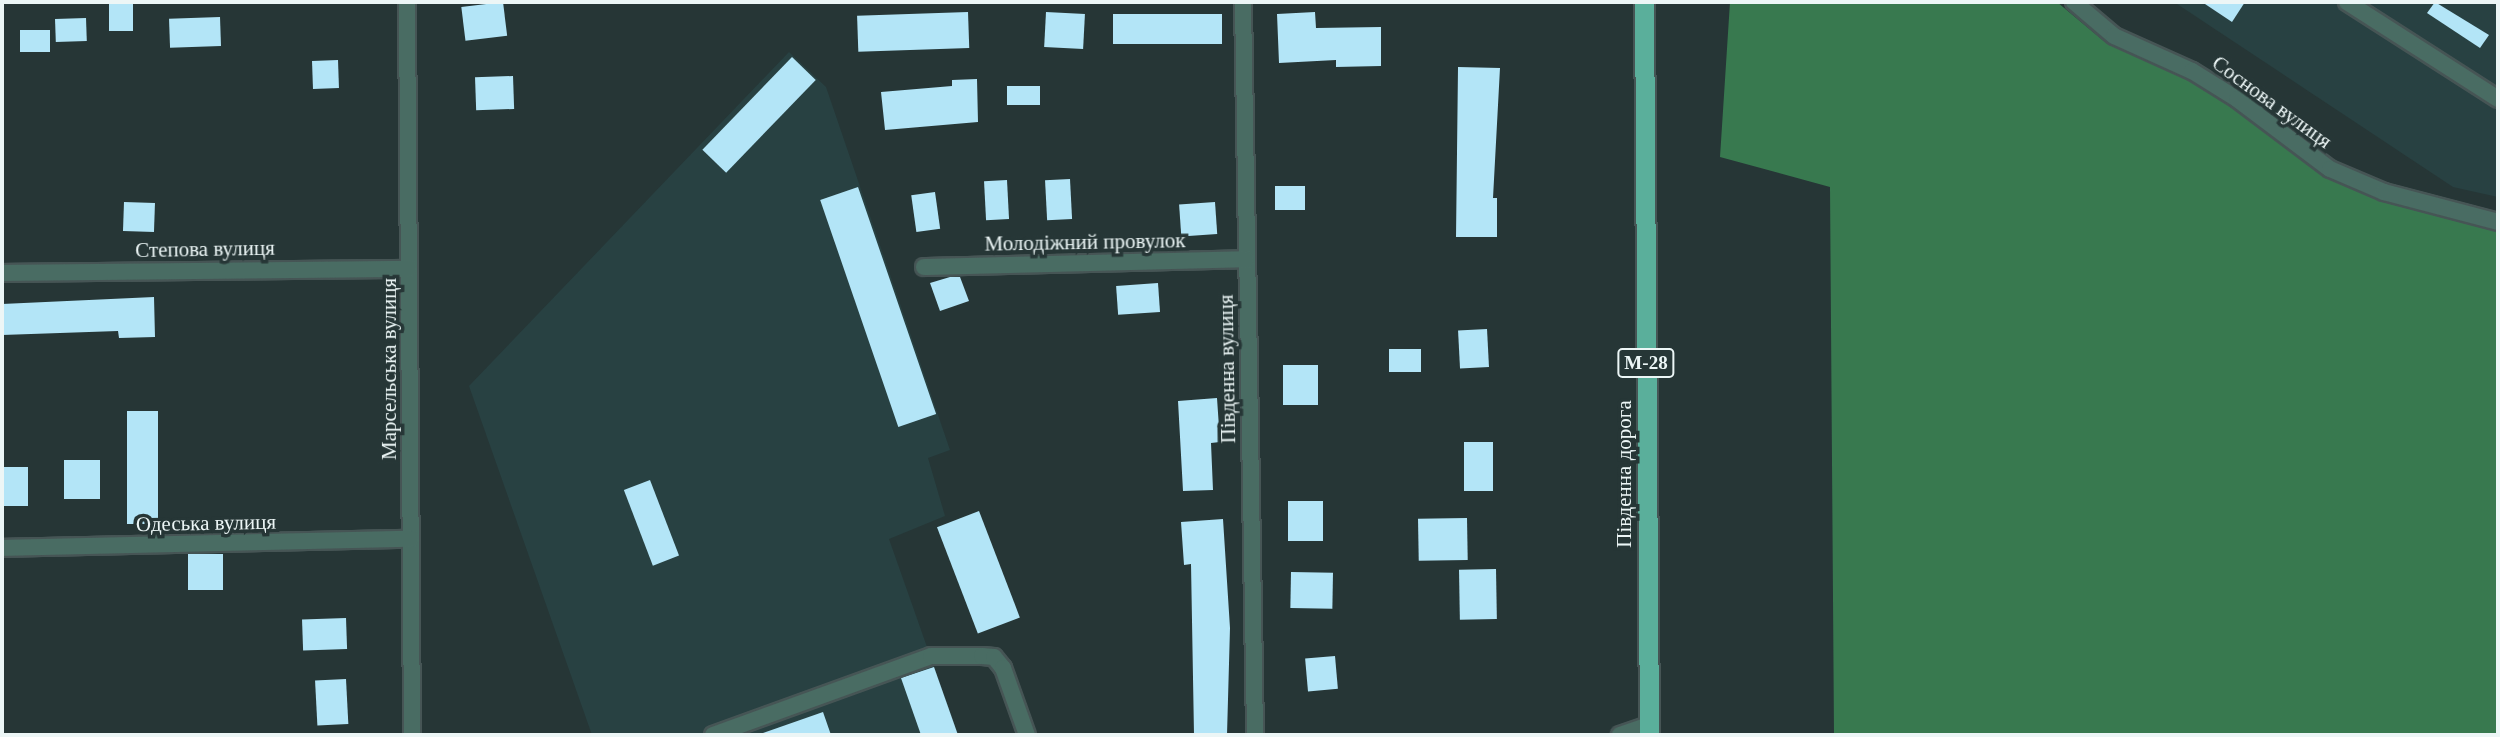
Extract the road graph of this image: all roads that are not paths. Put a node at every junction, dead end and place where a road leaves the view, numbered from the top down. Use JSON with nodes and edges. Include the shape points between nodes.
{"nodes":[{"id":1,"x":407,"y":2,"type":"edge"},
{"id":2,"x":1243,"y":2,"type":"edge"},
{"id":3,"x":1644,"y":2,"type":"edge"},
{"id":4,"x":2074,"y":2,"type":"edge"},
{"id":5,"x":2347,"y":2,"type":"edge"},
{"id":6,"x":2498,"y":99,"type":"edge"},
{"id":7,"x":2498,"y":222,"type":"edge"},
{"id":8,"x":1246,"y":259,"type":"junction"},
{"id":9,"x":924,"y":267,"type":"dead end"},
{"id":10,"x":409,"y":269,"type":"junction"},
{"id":11,"x":2,"y":273,"type":"edge"},
{"id":12,"x":411,"y":540,"type":"junction"},
{"id":13,"x":2,"y":548,"type":"edge"},
{"id":14,"x":1649,"y":730,"type":"edge"},
{"id":15,"x":412,"y":735,"type":"edge"},
{"id":16,"x":713,"y":735,"type":"edge"},
{"id":17,"x":1027,"y":735,"type":"edge"},
{"id":18,"x":1255,"y":735,"type":"edge"},
{"id":19,"x":1620,"y":735,"type":"edge"}],
"edges":[{"from":1,"to":10,"type":"street","name":"Марсельська вулиця"},
{"from":2,"to":8,"type":"street","name":"Південна вулиця"},
{"from":3,"to":14,"type":"highway","name":"Південна дорога","number":"М-28"},
{"from":4,"to":7,"type":"street","name":"Соснова вулиця","via":[[2114,36],[2192,71],[2238,99],[2330,169],[2384,192]]},
{"from":5,"to":6,"type":"street"},
{"from":8,"to":9,"type":"street","name":"Молодіжний провулок"},
{"from":8,"to":18,"type":"street","name":"Південна вулиця"},
{"from":10,"to":11,"type":"street","name":"Степова вулиця"},
{"from":10,"to":12,"type":"street","name":"Марсельська вулиця"},
{"from":12,"to":13,"type":"street","name":"Одеська вулиця"},
{"from":12,"to":15,"type":"street","name":"Марсельська вулиця"},
{"from":14,"to":19,"type":"street"},
{"from":16,"to":17,"type":"street","via":[[931,656],[994,657],[1003,668]]}]}
